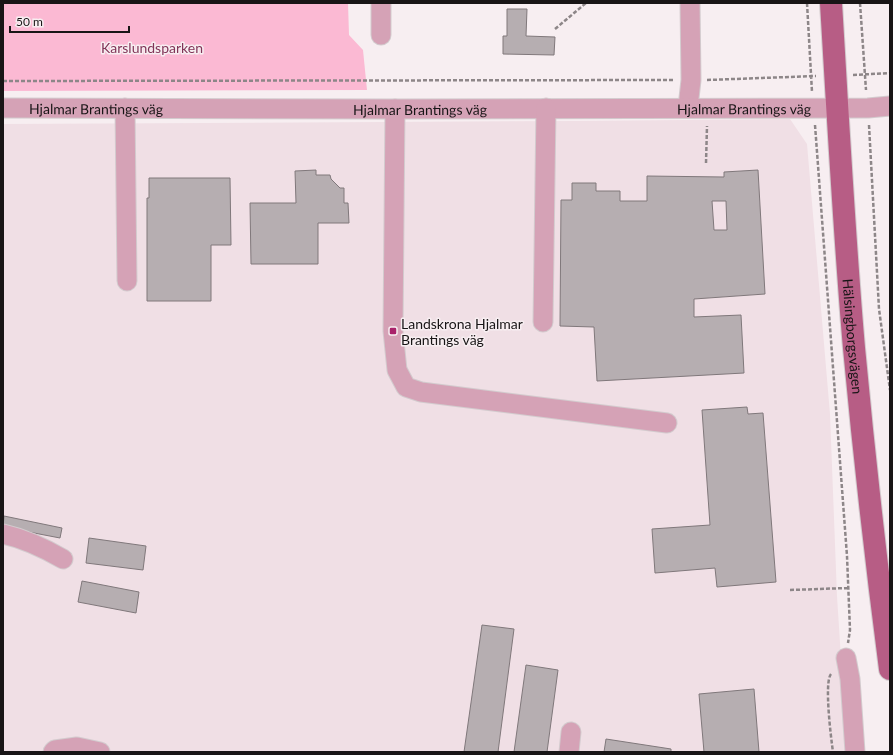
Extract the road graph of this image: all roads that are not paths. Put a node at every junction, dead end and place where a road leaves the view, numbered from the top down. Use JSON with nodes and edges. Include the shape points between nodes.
{"nodes":[{"id":1,"x":381,"y":3,"type":"edge"},
{"id":2,"x":690,"y":3,"type":"edge"},
{"id":3,"x":831,"y":3,"type":"edge"},
{"id":4,"x":381,"y":35,"type":"dead end"},
{"id":5,"x":890,"y":106,"type":"edge"},
{"id":6,"x":688,"y":107,"type":"junction"},
{"id":7,"x":3,"y":108,"type":"edge"},
{"id":8,"x":125,"y":108,"type":"junction"},
{"id":9,"x":546,"y":108,"type":"junction"},
{"id":10,"x":837,"y":108,"type":"junction"},
{"id":11,"x":395,"y":109,"type":"junction"},
{"id":12,"x":127,"y":281,"type":"dead end"},
{"id":13,"x":543,"y":322,"type":"dead end"},
{"id":14,"x":667,"y":423,"type":"dead end"},
{"id":15,"x":3,"y":534,"type":"edge"},
{"id":16,"x":63,"y":558,"type":"dead end"},
{"id":17,"x":846,"y":658,"type":"road end"},
{"id":18,"x":890,"y":669,"type":"edge"},
{"id":19,"x":571,"y":732,"type":"dead end"},
{"id":20,"x":52,"y":752,"type":"edge"},
{"id":21,"x":100,"y":752,"type":"edge"},
{"id":22,"x":569,"y":752,"type":"edge"},
{"id":23,"x":855,"y":752,"type":"edge"}],
"edges":[{"from":1,"to":4,"type":"street"},
{"from":2,"to":6,"type":"street","via":[[691,80]]},
{"from":3,"to":10,"type":"main road","name":"Hälsingborgsvägen"},
{"from":5,"to":10,"type":"street","name":"Hjalmar Brantings väg"},
{"from":6,"to":9,"type":"street","name":"Hjalmar Brantings väg"},
{"from":6,"to":10,"type":"street","name":"Hjalmar Brantings väg"},
{"from":7,"to":8,"type":"street","name":"Hjalmar Brantings väg"},
{"from":8,"to":11,"type":"street","name":"Hjalmar Brantings väg"},
{"from":8,"to":12,"type":"street"},
{"from":9,"to":11,"type":"street","name":"Hjalmar Brantings väg"},
{"from":9,"to":13,"type":"street"},
{"from":10,"to":18,"type":"main road","name":"Hälsingborgsvägen","via":[[854,347]]},
{"from":11,"to":14,"type":"street","via":[[393,331],[397,370],[406,387],[421,392]]},
{"from":15,"to":16,"type":"street","via":[[42,547]]},
{"from":17,"to":23,"type":"street"},
{"from":19,"to":22,"type":"street"},
{"from":20,"to":21,"type":"street","via":[[77,747]]}]}
